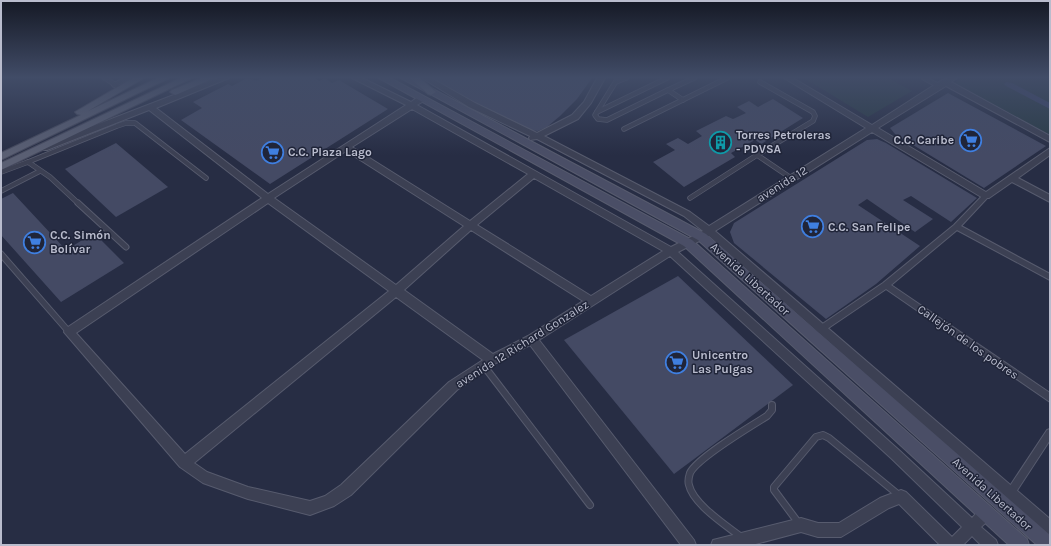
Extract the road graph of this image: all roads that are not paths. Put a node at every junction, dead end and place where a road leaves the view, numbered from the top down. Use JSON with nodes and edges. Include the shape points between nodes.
{"nodes":[{"id":1,"x":95,"y":103,"type":"edge"},
{"id":2,"x":119,"y":103,"type":"edge"},
{"id":3,"x":135,"y":103,"type":"edge"},
{"id":4,"x":145,"y":103,"type":"edge"},
{"id":5,"x":159,"y":103,"type":"edge"},
{"id":6,"x":414,"y":103,"type":"edge"},
{"id":7,"x":428,"y":103,"type":"edge"},
{"id":8,"x":429,"y":103,"type":"edge"},
{"id":9,"x":432,"y":103,"type":"edge"},
{"id":10,"x":469,"y":103,"type":"edge"},
{"id":11,"x":587,"y":103,"type":"edge"},
{"id":12,"x":602,"y":103,"type":"edge"},
{"id":13,"x":614,"y":103,"type":"edge"},
{"id":14,"x":641,"y":103,"type":"edge"},
{"id":15,"x":676,"y":103,"type":"edge"},
{"id":16,"x":798,"y":103,"type":"edge"},
{"id":17,"x":831,"y":103,"type":"edge"},
{"id":18,"x":911,"y":103,"type":"edge"},
{"id":19,"x":980,"y":103,"type":"edge"},
{"id":20,"x":150,"y":107,"type":"junction"},
{"id":21,"x":596,"y":112,"type":"junction"},
{"id":22,"x":90,"y":125,"type":"junction"},
{"id":23,"x":872,"y":128,"type":"junction"},
{"id":24,"x":624,"y":129,"type":"dead end"},
{"id":25,"x":537,"y":136,"type":"junction"},
{"id":26,"x":1050,"y":139,"type":"edge"},
{"id":27,"x":525,"y":142,"type":"junction"},
{"id":28,"x":346,"y":147,"type":"junction"},
{"id":29,"x":1050,"y":151,"type":"edge"},
{"id":30,"x":27,"y":154,"type":"junction"},
{"id":31,"x":757,"y":155,"type":"junction"},
{"id":32,"x":1,"y":157,"type":"edge"},
{"id":33,"x":1,"y":167,"type":"edge"},
{"id":34,"x":40,"y":171,"type":"junction"},
{"id":35,"x":1,"y":172,"type":"edge"},
{"id":36,"x":534,"y":174,"type":"junction"},
{"id":37,"x":206,"y":178,"type":"dead end"},
{"id":38,"x":791,"y":178,"type":"junction"},
{"id":39,"x":1011,"y":178,"type":"junction"},
{"id":40,"x":1,"y":192,"type":"edge"},
{"id":41,"x":986,"y":196,"type":"junction"},
{"id":42,"x":268,"y":198,"type":"junction"},
{"id":43,"x":690,"y":198,"type":"dead end"},
{"id":44,"x":1050,"y":199,"type":"edge"},
{"id":45,"x":470,"y":226,"type":"junction"},
{"id":46,"x":956,"y":227,"type":"junction"},
{"id":47,"x":706,"y":234,"type":"junction"},
{"id":48,"x":688,"y":243,"type":"junction"},
{"id":49,"x":126,"y":247,"type":"dead end"},
{"id":50,"x":671,"y":251,"type":"junction"},
{"id":51,"x":1,"y":254,"type":"edge"},
{"id":52,"x":1050,"y":277,"type":"edge"},
{"id":53,"x":886,"y":285,"type":"junction"},
{"id":54,"x":396,"y":291,"type":"junction"},
{"id":55,"x":591,"y":301,"type":"junction"},
{"id":56,"x":817,"y":331,"type":"junction"},
{"id":57,"x":69,"y":332,"type":"junction"},
{"id":58,"x":532,"y":339,"type":"junction"},
{"id":59,"x":488,"y":363,"type":"junction"},
{"id":60,"x":1050,"y":398,"type":"edge"},
{"id":61,"x":772,"y":405,"type":"dead end"},
{"id":62,"x":1050,"y":433,"type":"edge"},
{"id":63,"x":184,"y":463,"type":"junction"},
{"id":64,"x":1010,"y":493,"type":"junction"},
{"id":65,"x":901,"y":497,"type":"junction"},
{"id":66,"x":1002,"y":504,"type":"junction"},
{"id":67,"x":590,"y":505,"type":"dead end"},
{"id":68,"x":986,"y":513,"type":"junction"},
{"id":69,"x":801,"y":525,"type":"junction"},
{"id":70,"x":971,"y":526,"type":"junction"},
{"id":71,"x":1050,"y":528,"type":"edge"},
{"id":72,"x":745,"y":540,"type":"junction"},
{"id":73,"x":689,"y":545,"type":"edge"},
{"id":74,"x":718,"y":545,"type":"edge"},
{"id":75,"x":950,"y":545,"type":"edge"},
{"id":76,"x":953,"y":545,"type":"edge"},
{"id":77,"x":991,"y":545,"type":"edge"},
{"id":78,"x":1021,"y":545,"type":"edge"},
{"id":79,"x":1049,"y":545,"type":"edge"}],
"edges":[{"from":1,"to":30,"type":"main road"},
{"from":2,"to":30,"type":"main road"},
{"from":3,"to":22,"type":"main road"},
{"from":4,"to":22,"type":"main road"},
{"from":5,"to":20,"type":"street"},
{"from":6,"to":28,"type":"street"},
{"from":7,"to":36,"type":"street"},
{"from":8,"to":48,"type":"main road","name":"Avenida Libertador"},
{"from":9,"to":27,"type":"main road","name":"Avenida Libertador"},
{"from":10,"to":25,"type":"street"},
{"from":11,"to":25,"type":"street","via":[[575,117]]},
{"from":12,"to":21,"type":"lane"},
{"from":13,"to":21,"type":"lane"},
{"from":14,"to":21,"type":"lane","via":[[607,120],[601,121],[596,118]]},
{"from":15,"to":24,"type":"lane"},
{"from":16,"to":31,"type":"lane","via":[[813,112],[813,120]]},
{"from":17,"to":23,"type":"street"},
{"from":18,"to":23,"type":"street","name":"avenida 12"},
{"from":19,"to":26,"type":"street"},
{"from":20,"to":30,"type":"street"},
{"from":20,"to":42,"type":"street"},
{"from":22,"to":30,"type":"main road"},
{"from":23,"to":38,"type":"street","name":"avenida 12"},
{"from":23,"to":41,"type":"street"},
{"from":25,"to":27,"type":"street"},
{"from":25,"to":47,"type":"street","via":[[687,214]]},
{"from":27,"to":47,"type":"main road","name":"Avenida Libertador"},
{"from":28,"to":42,"type":"street"},
{"from":28,"to":45,"type":"street"},
{"from":29,"to":39,"type":"street"},
{"from":30,"to":32,"type":"main road"},
{"from":30,"to":33,"type":"main road"},
{"from":30,"to":34,"type":"lane"},
{"from":30,"to":35,"type":"lane"},
{"from":30,"to":37,"type":"lane","via":[[126,123],[135,123]]},
{"from":31,"to":38,"type":"lane"},
{"from":31,"to":43,"type":"lane"},
{"from":34,"to":40,"type":"lane"},
{"from":34,"to":49,"type":"lane","via":[[50,177]]},
{"from":36,"to":45,"type":"street"},
{"from":36,"to":50,"type":"street"},
{"from":38,"to":47,"type":"street","name":"avenida 12"},
{"from":39,"to":41,"type":"street"},
{"from":39,"to":44,"type":"street"},
{"from":41,"to":46,"type":"street"},
{"from":42,"to":54,"type":"street"},
{"from":42,"to":57,"type":"street"},
{"from":45,"to":54,"type":"street"},
{"from":45,"to":55,"type":"street"},
{"from":46,"to":52,"type":"street"},
{"from":46,"to":53,"type":"street"},
{"from":47,"to":48,"type":"street","name":"avenida 12"},
{"from":47,"to":56,"type":"main road","name":"Avenida Libertador"},
{"from":48,"to":50,"type":"street","name":"avenida 12"},
{"from":48,"to":68,"type":"main road","name":"Avenida Libertador"},
{"from":50,"to":55,"type":"street","name":"avenida 12 Richard Gonzalez"},
{"from":50,"to":70,"type":"street"},
{"from":51,"to":57,"type":"lane"},
{"from":53,"to":56,"type":"street"},
{"from":53,"to":60,"type":"street","name":"Callejón de los pobres"},
{"from":54,"to":59,"type":"street"},
{"from":54,"to":63,"type":"street"},
{"from":55,"to":58,"type":"street","name":"avenida 12 Richard Gonzalez"},
{"from":56,"to":64,"type":"street"},
{"from":56,"to":66,"type":"main road","name":"Avenida Libertador"},
{"from":57,"to":63,"type":"street"},
{"from":58,"to":59,"type":"street","name":"avenida 12 Richard Gonzalez"},
{"from":58,"to":73,"type":"street"},
{"from":59,"to":63,"type":"street","name":"avenida 12 Richard Gonzalez","via":[[453,386],[346,490],[330,501],[310,508],[248,493],[204,477]]},
{"from":59,"to":67,"type":"lane"},
{"from":61,"to":72,"type":"lane","via":[[772,410],[767,416],[700,463],[690,474],[689,486],[703,506]]},
{"from":62,"to":64,"type":"street"},
{"from":64,"to":66,"type":"street"},
{"from":64,"to":71,"type":"street"},
{"from":65,"to":69,"type":"street","via":[[884,503],[841,530],[818,530]]},
{"from":65,"to":69,"type":"lane","via":[[823,435],[816,437],[774,487]]},
{"from":65,"to":75,"type":"street"},
{"from":66,"to":79,"type":"main road","name":"Avenida Libertador"},
{"from":68,"to":70,"type":"street"},
{"from":68,"to":78,"type":"main road","name":"Avenida Libertador"},
{"from":69,"to":72,"type":"street"},
{"from":70,"to":76,"type":"street"},
{"from":70,"to":77,"type":"street"},
{"from":72,"to":74,"type":"street"}]}
